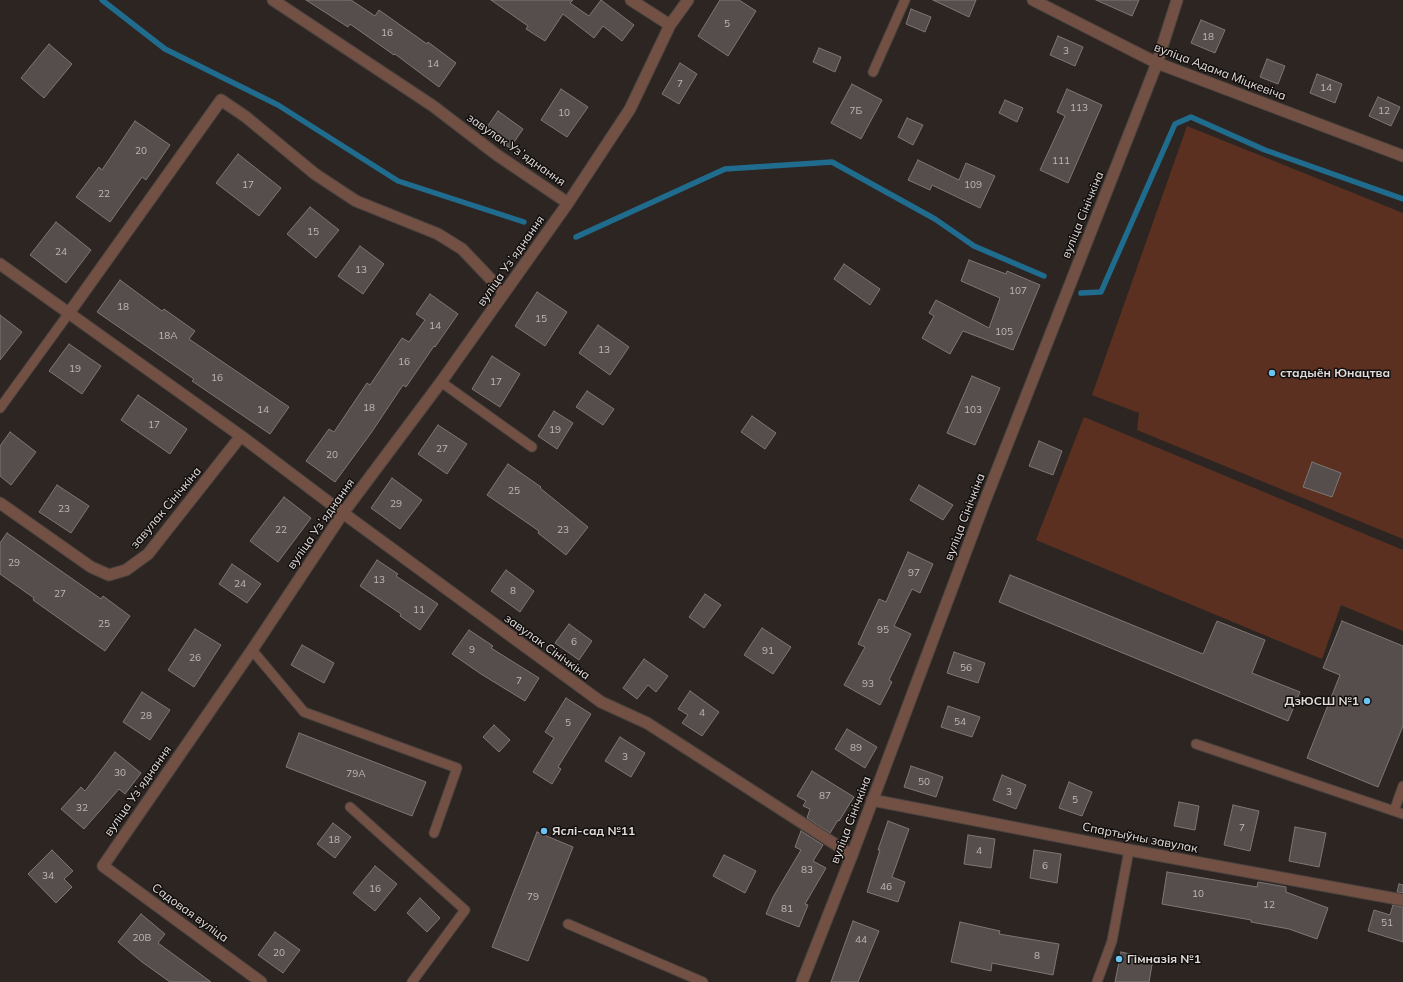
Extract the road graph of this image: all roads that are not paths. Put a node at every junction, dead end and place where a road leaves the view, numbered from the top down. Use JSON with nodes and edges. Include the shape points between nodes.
{"nodes":[{"id":1,"x":274,"y":0,"type":"edge"},
{"id":2,"x":631,"y":0,"type":"edge"},
{"id":3,"x":688,"y":0,"type":"edge"},
{"id":4,"x":905,"y":0,"type":"edge"},
{"id":5,"x":1033,"y":0,"type":"edge"},
{"id":6,"x":1177,"y":0,"type":"edge"},
{"id":7,"x":670,"y":25,"type":"junction"},
{"id":8,"x":1158,"y":63,"type":"junction"},
{"id":9,"x":873,"y":72,"type":"dead end"},
{"id":10,"x":1403,"y":156,"type":"edge"},
{"id":11,"x":568,"y":203,"type":"junction"},
{"id":12,"x":0,"y":264,"type":"edge"},
{"id":13,"x":504,"y":293,"type":"junction"},
{"id":14,"x":69,"y":313,"type":"junction"},
{"id":15,"x":441,"y":382,"type":"junction"},
{"id":16,"x":0,"y":408,"type":"edge"},
{"id":17,"x":241,"y":436,"type":"junction"},
{"id":18,"x":532,"y":447,"type":"dead end"},
{"id":19,"x":0,"y":503,"type":"edge"},
{"id":20,"x":343,"y":513,"type":"junction"},
{"id":21,"x":252,"y":650,"type":"junction"},
{"id":22,"x":1196,"y":744,"type":"dead end"},
{"id":23,"x":1403,"y":786,"type":"edge"},
{"id":24,"x":872,"y":800,"type":"junction"},
{"id":25,"x":350,"y":807,"type":"dead end"},
{"id":26,"x":1399,"y":813,"type":"edge"},
{"id":27,"x":434,"y":833,"type":"dead end"},
{"id":28,"x":1129,"y":850,"type":"junction"},
{"id":29,"x":852,"y":855,"type":"junction"},
{"id":30,"x":102,"y":866,"type":"joint"},
{"id":31,"x":1403,"y":900,"type":"edge"},
{"id":32,"x":568,"y":924,"type":"dead end"},
{"id":33,"x":261,"y":982,"type":"edge"},
{"id":34,"x":412,"y":982,"type":"edge"},
{"id":35,"x":703,"y":982,"type":"edge"},
{"id":36,"x":802,"y":982,"type":"edge"},
{"id":37,"x":1098,"y":982,"type":"edge"}],
"edges":[{"from":1,"to":11,"type":"street","name":"завулак Узʼяднання","via":[[433,106]]},
{"from":2,"to":7,"type":"street"},
{"from":3,"to":7,"type":"street","name":"завулак Узʼяднання"},
{"from":4,"to":9,"type":"lane"},
{"from":5,"to":8,"type":"street","name":"вуліца Адама Міцкевіча"},
{"from":6,"to":8,"type":"street","name":"вуліца Сінічкіна"},
{"from":7,"to":11,"type":"street","name":"завулак Узʼяднання","via":[[630,109]]},
{"from":8,"to":10,"type":"street","name":"вуліца Адама Міцкевіча"},
{"from":8,"to":24,"type":"street","name":"вуліца Сінічкіна","via":[[983,506]]},
{"from":11,"to":13,"type":"street","name":"вуліца Узʼяднання"},
{"from":12,"to":14,"type":"street","name":"завулак Сінічкіна"},
{"from":13,"to":14,"type":"street","via":[[462,249],[438,234],[356,201],[315,174],[222,100]]},
{"from":13,"to":15,"type":"street","name":"вуліца Узʼяднання"},
{"from":14,"to":16,"type":"lane"},
{"from":14,"to":17,"type":"street","name":"завулак Сінічкіна"},
{"from":15,"to":18,"type":"lane"},
{"from":15,"to":20,"type":"street","name":"вуліца Узʼяднання"},
{"from":17,"to":19,"type":"street","name":"завулак Сінічкіна","via":[[148,554],[126,570],[109,575],[91,567]]},
{"from":17,"to":20,"type":"street","name":"завулак Сінічкіна"},
{"from":20,"to":21,"type":"street","name":"вуліца Узʼяднання"},
{"from":20,"to":29,"type":"street","name":"завулак Сінічкіна","via":[[601,702],[647,723]]},
{"from":21,"to":27,"type":"lane","via":[[304,712],[457,768]]},
{"from":21,"to":30,"type":"street","name":"вуліца Узʼяднання"},
{"from":22,"to":26,"type":"lane"},
{"from":23,"to":26,"type":"lane"},
{"from":24,"to":28,"type":"street","name":"Спартыўны завулак"},
{"from":24,"to":29,"type":"street","name":"вуліца Сінічкіна"},
{"from":25,"to":34,"type":"lane","via":[[465,910]]},
{"from":28,"to":31,"type":"street","name":"Спартыўны завулак"},
{"from":28,"to":37,"type":"lane","via":[[1112,941]]},
{"from":29,"to":36,"type":"street","name":"вуліца Сінічкіна"},
{"from":30,"to":33,"type":"street","name":"Садовая вуліца"},
{"from":32,"to":35,"type":"lane"}]}
